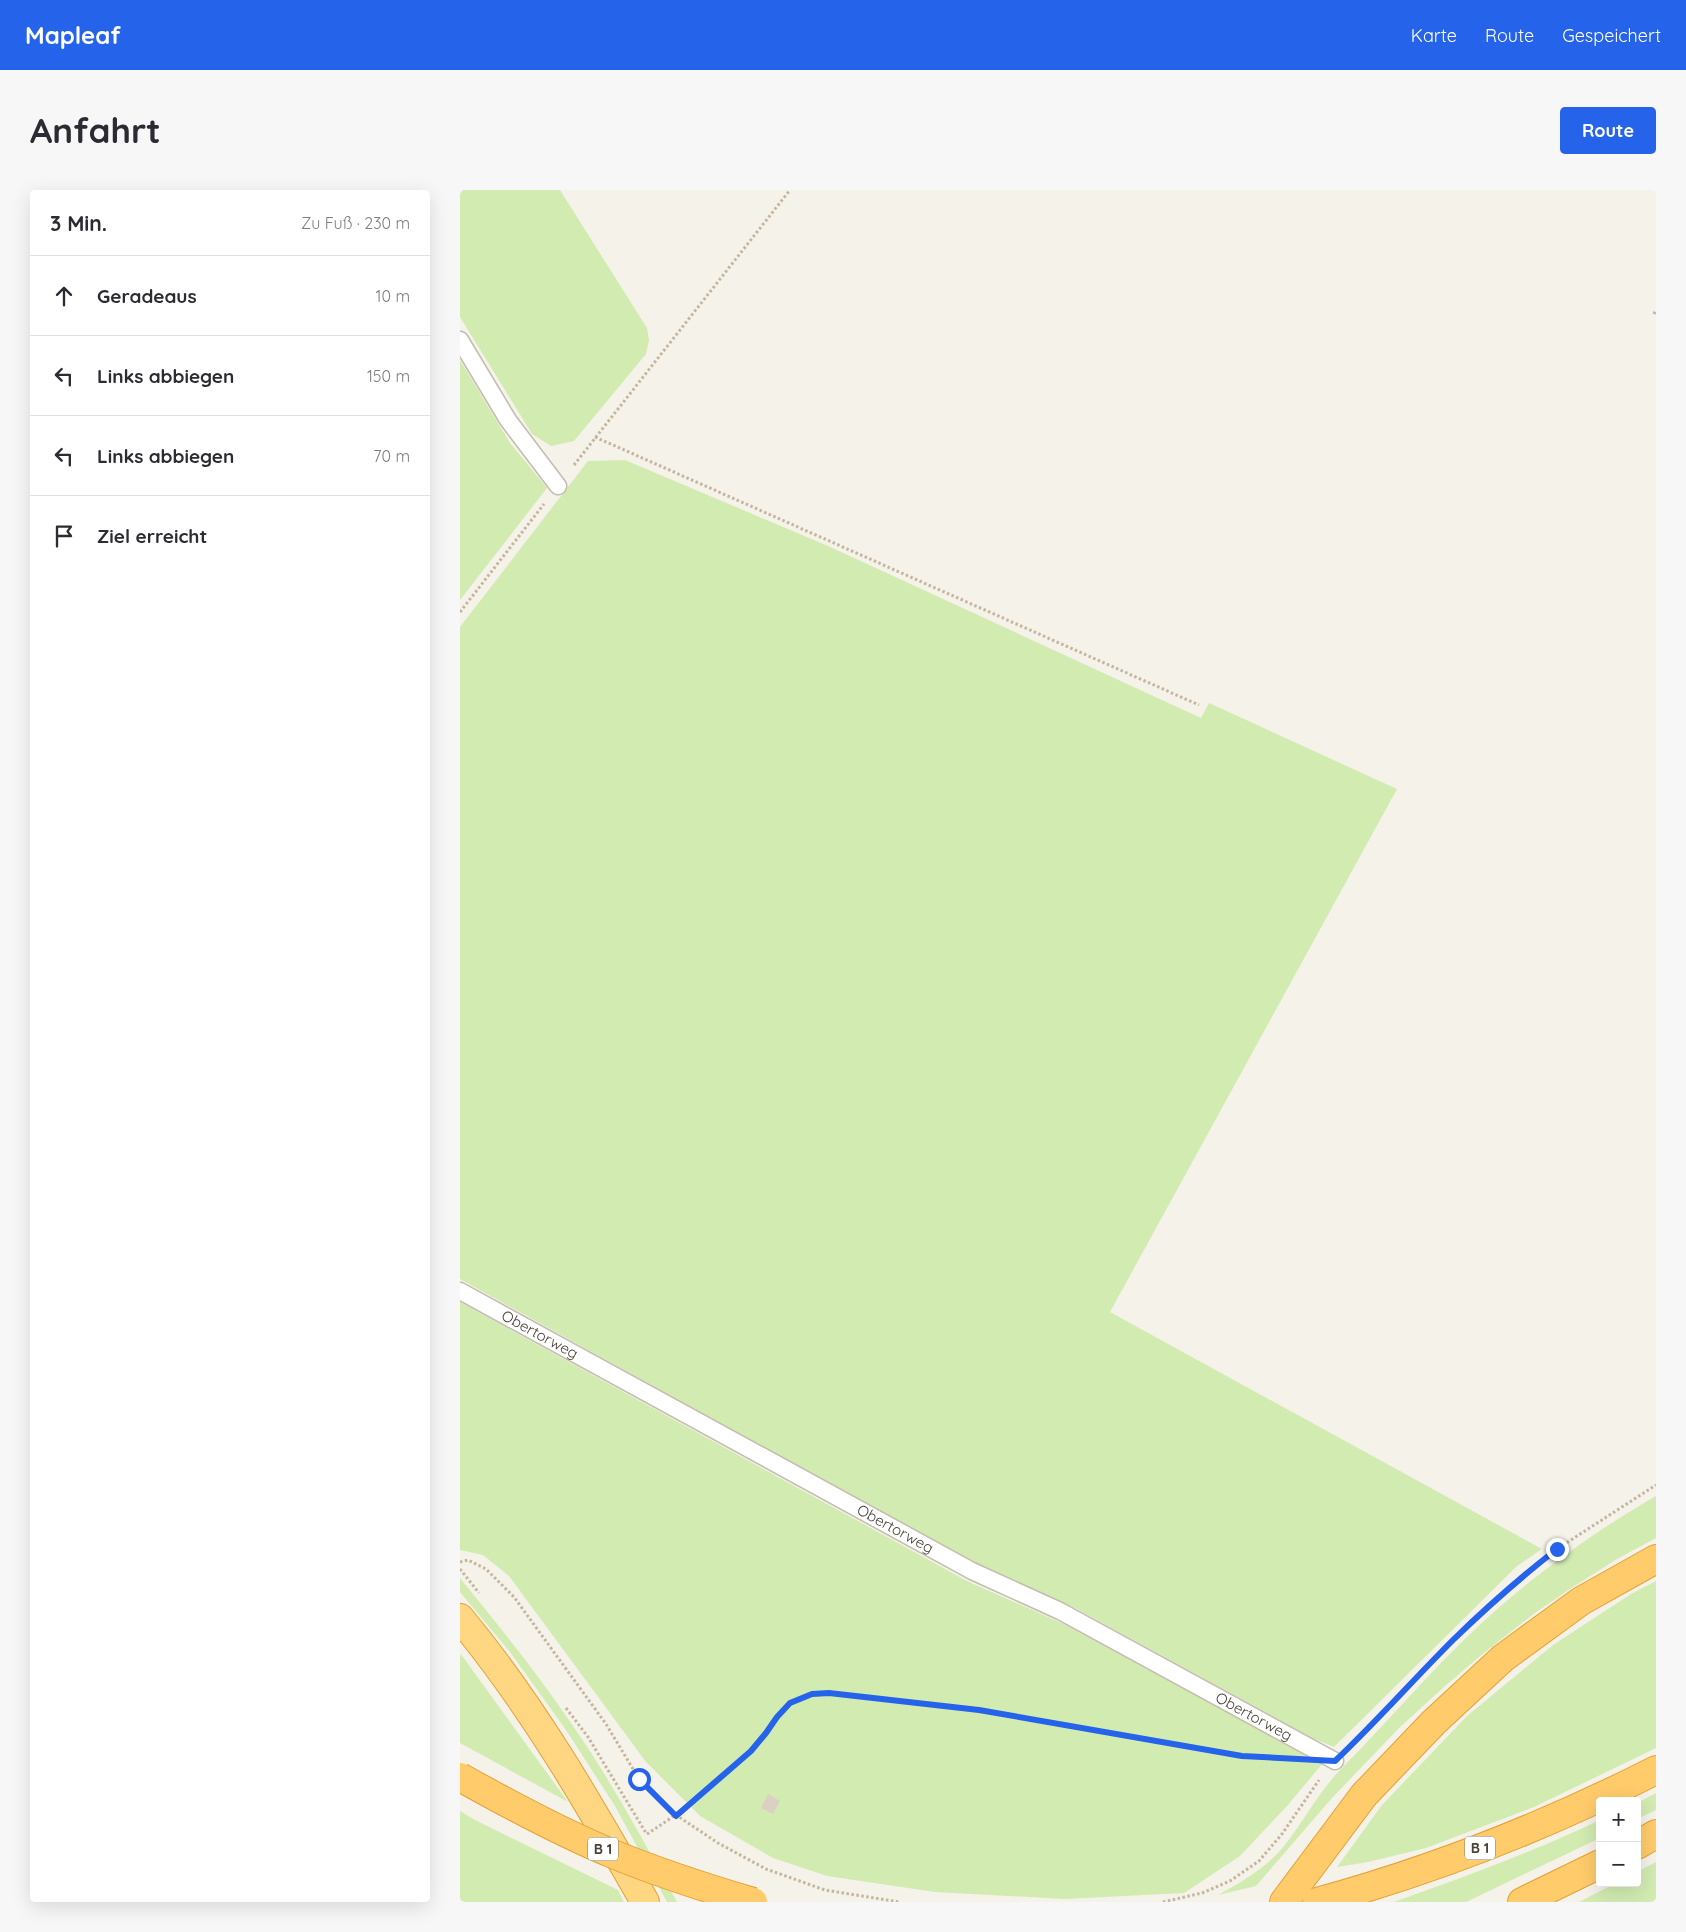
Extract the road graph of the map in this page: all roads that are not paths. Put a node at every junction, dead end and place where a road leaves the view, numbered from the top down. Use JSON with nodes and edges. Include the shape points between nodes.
{"nodes":[{"id":1,"x":460,"y":340,"type":"edge"},
{"id":2,"x":558,"y":486,"type":"road end"},
{"id":3,"x":460,"y":1291,"type":"edge"},
{"id":4,"x":1656,"y":1560,"type":"edge"},
{"id":5,"x":460,"y":1618,"type":"edge"},
{"id":6,"x":1335,"y":1761,"type":"road end"},
{"id":7,"x":1656,"y":1770,"type":"edge"},
{"id":8,"x":460,"y":1777,"type":"edge"},
{"id":9,"x":1656,"y":1834,"type":"edge"},
{"id":10,"x":1641,"y":1843,"type":"edge"},
{"id":11,"x":1596,"y":1866,"type":"edge"},
{"id":12,"x":645,"y":1902,"type":"edge"},
{"id":13,"x":753,"y":1902,"type":"edge"},
{"id":14,"x":1284,"y":1902,"type":"edge"},
{"id":15,"x":1317,"y":1902,"type":"edge"},
{"id":16,"x":1522,"y":1902,"type":"edge"}],
"edges":[{"from":1,"to":2,"type":"lane","via":[[508,420]]},
{"from":3,"to":6,"type":"lane","name":"Obertorweg","via":[[972,1571],[1060,1611]]},
{"from":4,"to":14,"type":"highway","via":[[1582,1602],[1503,1658],[1482,1677],[1364,1795]]},
{"from":5,"to":12,"type":"highway","via":[[536,1720],[586,1798]]},
{"from":7,"to":15,"type":"highway","number":"B 1","via":[[1503,1839],[1404,1876]]},
{"from":8,"to":13,"type":"highway","number":"B 1","bridge":true,"via":[[537,1819],[613,1854],[694,1885]]},
{"from":9,"to":10,"type":"highway"},
{"from":11,"to":16,"type":"highway"}]}
